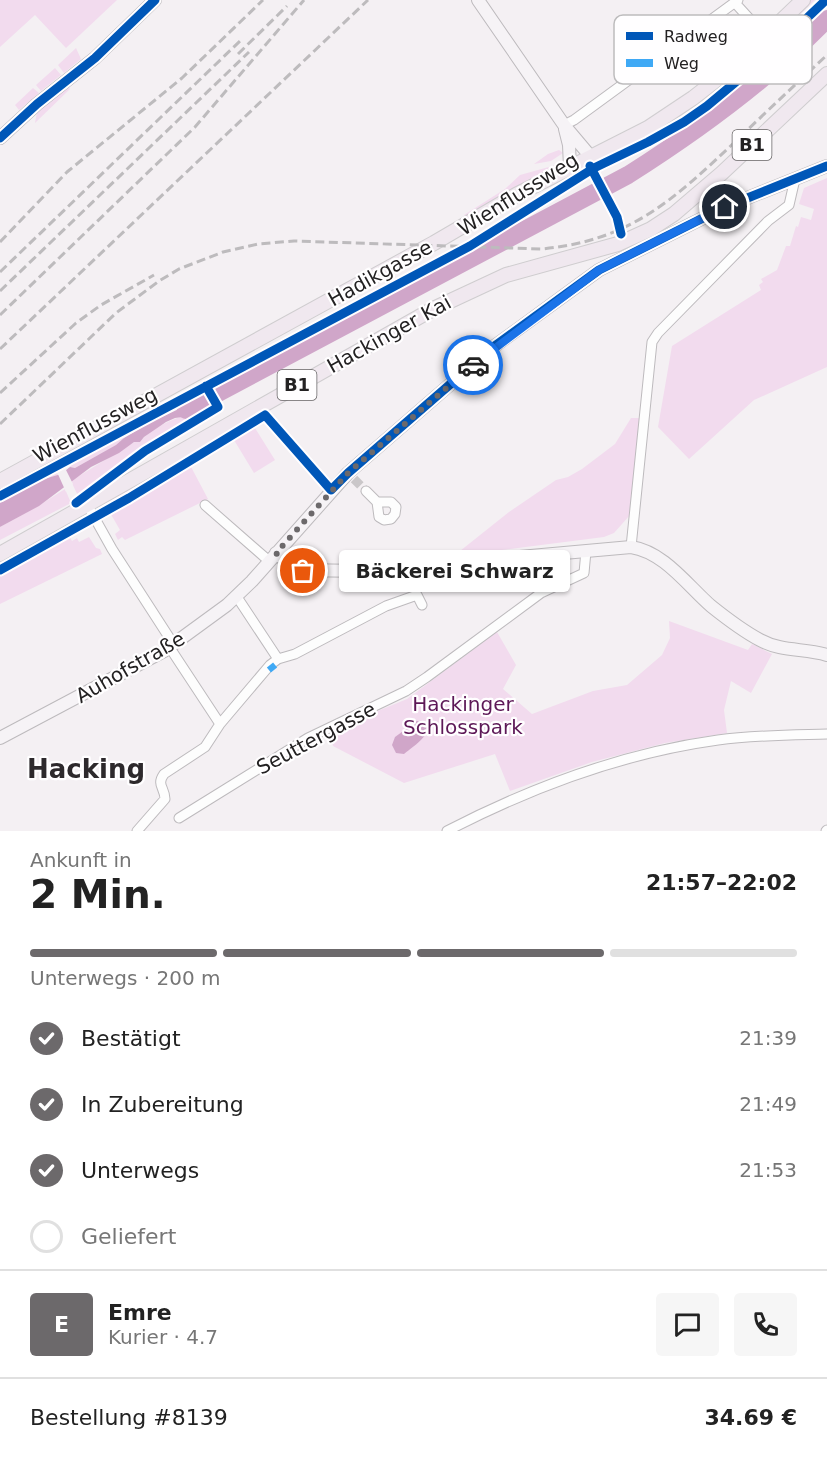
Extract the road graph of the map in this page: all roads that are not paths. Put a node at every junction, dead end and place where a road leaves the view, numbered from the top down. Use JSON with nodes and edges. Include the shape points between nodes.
{"nodes":[{"id":1,"x":155,"y":0,"type":"edge"},
{"id":2,"x":478,"y":0,"type":"edge"},
{"id":3,"x":803,"y":0,"type":"edge"},
{"id":4,"x":737,"y":2,"type":"edge"},
{"id":5,"x":719,"y":15,"type":"edge"},
{"id":6,"x":748,"y":15,"type":"edge"},
{"id":7,"x":788,"y":15,"type":"edge"},
{"id":8,"x":827,"y":74,"type":"edge"},
{"id":9,"x":624,"y":84,"type":"edge"},
{"id":10,"x":711,"y":84,"type":"edge"},
{"id":11,"x":564,"y":125,"type":"junction"},
{"id":12,"x":0,"y":138,"type":"edge"},
{"id":13,"x":591,"y":157,"type":"junction"},
{"id":14,"x":827,"y":166,"type":"edge"},
{"id":15,"x":570,"y":167,"type":"junction"},
{"id":16,"x":795,"y":179,"type":"junction"},
{"id":17,"x":258,"y":406,"type":"junction"},
{"id":18,"x":0,"y":481,"type":"edge"},
{"id":19,"x":332,"y":490,"type":"junction"},
{"id":20,"x":366,"y":491,"type":"tunnel mouth"},
{"id":21,"x":377,"y":502,"type":"dead end"},
{"id":22,"x":205,"y":505,"type":"dead end"},
{"id":23,"x":88,"y":506,"type":"junction"},
{"id":24,"x":632,"y":547,"type":"junction"},
{"id":25,"x":586,"y":550,"type":"junction"},
{"id":26,"x":0,"y":554,"type":"edge"},
{"id":27,"x":272,"y":557,"type":"junction"},
{"id":28,"x":237,"y":597,"type":"junction"},
{"id":29,"x":422,"y":605,"type":"dead end"},
{"id":30,"x":172,"y":646,"type":"junction"},
{"id":31,"x":827,"y":655,"type":"edge"},
{"id":32,"x":278,"y":659,"type":"junction"},
{"id":33,"x":220,"y":724,"type":"junction"},
{"id":34,"x":827,"y":734,"type":"edge"},
{"id":35,"x":0,"y":738,"type":"edge"},
{"id":36,"x":178,"y":818,"type":"dead end"},
{"id":37,"x":140,"y":829,"type":"edge"},
{"id":38,"x":447,"y":831,"type":"edge"}],
"edges":[{"from":1,"to":12,"type":"street","via":[[95,58]]},
{"from":2,"to":11,"type":"street"},
{"from":3,"to":7,"type":"main road","name":"Hadikgasse"},
{"from":4,"to":5,"type":"street"},
{"from":4,"to":6,"type":"street"},
{"from":8,"to":17,"type":"main road","name":"Hackinger Kai","number":"B1","via":[[722,173],[651,229],[618,244],[506,275],[455,298]]},
{"from":9,"to":11,"type":"street"},
{"from":10,"to":13,"type":"main road","name":"Hadikgasse","via":[[648,128]]},
{"from":11,"to":13,"type":"street"},
{"from":11,"to":15,"type":"street"},
{"from":13,"to":15,"type":"main road","name":"Hadikgasse"},
{"from":14,"to":16,"type":"street","name":"Auhofstraße"},
{"from":15,"to":18,"type":"main road","name":"Hadikgasse"},
{"from":16,"to":19,"type":"street","name":"Auhofstraße","via":[[725,207],[599,270],[492,348]]},
{"from":16,"to":24,"type":"street","via":[[789,205],[768,221],[652,342]]},
{"from":17,"to":19,"type":"street"},
{"from":17,"to":23,"type":"main road","name":"Hackinger Kai","number":"B1"},
{"from":19,"to":27,"type":"street","name":"Auhofstraße"},
{"from":20,"to":21,"type":"street"},
{"from":22,"to":27,"type":"street"},
{"from":23,"to":26,"type":"main road","number":"B1"},
{"from":23,"to":30,"type":"street"},
{"from":24,"to":25,"type":"street"},
{"from":24,"to":31,"type":"street","via":[[657,556],[712,607],[760,640],[779,648]]},
{"from":25,"to":27,"type":"street","via":[[383,570],[312,572],[296,570]]},
{"from":25,"to":36,"type":"street","name":"Seuttergasse","via":[[584,573],[541,593],[406,691],[308,738]]},
{"from":27,"to":28,"type":"street","name":"Auhofstraße"},
{"from":28,"to":30,"type":"street","name":"Auhofstraße"},
{"from":28,"to":32,"type":"street"},
{"from":29,"to":32,"type":"street","via":[[417,595],[386,606]]},
{"from":30,"to":33,"type":"street"},
{"from":30,"to":35,"type":"street","name":"Auhofstraße"},
{"from":32,"to":33,"type":"street"},
{"from":33,"to":37,"type":"street","via":[[205,747],[160,779],[165,799]]},
{"from":34,"to":38,"type":"street","via":[[719,740],[596,767],[498,804]]}]}
